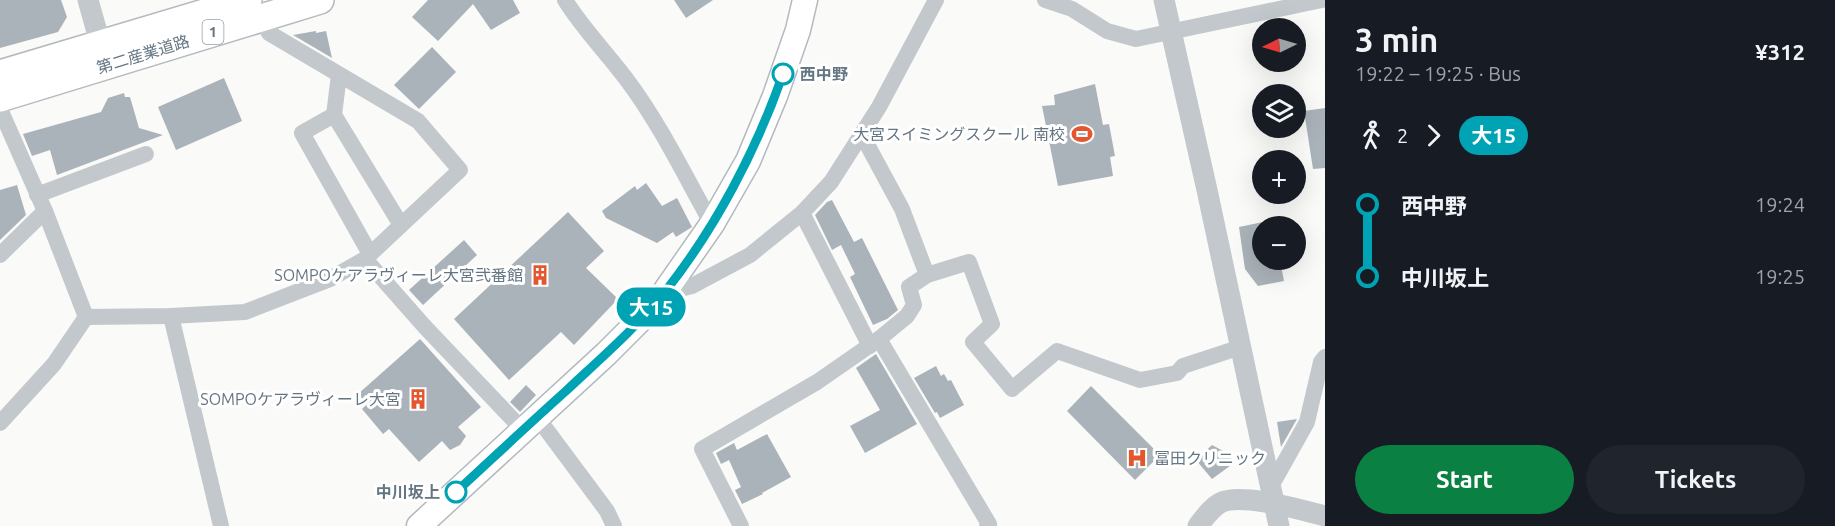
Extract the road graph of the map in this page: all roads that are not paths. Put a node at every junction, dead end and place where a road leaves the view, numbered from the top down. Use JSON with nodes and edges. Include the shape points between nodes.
{"nodes":[{"id":1,"x":88,"y":0,"type":"edge"},
{"id":2,"x":320,"y":0,"type":"edge"},
{"id":3,"x":565,"y":0,"type":"edge"},
{"id":4,"x":806,"y":0,"type":"edge"},
{"id":5,"x":936,"y":0,"type":"edge"},
{"id":6,"x":1045,"y":0,"type":"edge"},
{"id":7,"x":1164,"y":0,"type":"edge"},
{"id":8,"x":1322,"y":0,"type":"edge"},
{"id":9,"x":204,"y":6,"type":"edge"},
{"id":10,"x":254,"y":9,"type":"edge"},
{"id":11,"x":1171,"y":31,"type":"junction"},
{"id":12,"x":103,"y":54,"type":"junction"},
{"id":13,"x":0,"y":74,"type":"edge"},
{"id":14,"x":339,"y":75,"type":"junction"},
{"id":15,"x":0,"y":98,"type":"edge"},
{"id":16,"x":0,"y":110,"type":"edge"},
{"id":17,"x":334,"y":115,"type":"junction"},
{"id":18,"x":862,"y":135,"type":"junction"},
{"id":19,"x":146,"y":154,"type":"dead end"},
{"id":20,"x":38,"y":195,"type":"junction"},
{"id":21,"x":45,"y":211,"type":"junction"},
{"id":22,"x":802,"y":213,"type":"junction"},
{"id":23,"x":712,"y":224,"type":"junction"},
{"id":24,"x":401,"y":225,"type":"junction"},
{"id":25,"x":0,"y":255,"type":"edge"},
{"id":26,"x":368,"y":256,"type":"junction"},
{"id":27,"x":927,"y":275,"type":"junction"},
{"id":28,"x":664,"y":293,"type":"junction"},
{"id":29,"x":171,"y":316,"type":"junction"},
{"id":30,"x":86,"y":317,"type":"junction"},
{"id":31,"x":875,"y":342,"type":"junction"},
{"id":32,"x":1241,"y":347,"type":"junction"},
{"id":33,"x":1325,"y":357,"type":"edge"},
{"id":34,"x":0,"y":423,"type":"edge"},
{"id":35,"x":530,"y":424,"type":"junction"},
{"id":36,"x":1272,"y":496,"type":"junction"},
{"id":37,"x":1325,"y":516,"type":"edge"},
{"id":38,"x":221,"y":526,"type":"edge"},
{"id":39,"x":419,"y":526,"type":"edge"},
{"id":40,"x":614,"y":526,"type":"edge"},
{"id":41,"x":741,"y":526,"type":"edge"},
{"id":42,"x":987,"y":526,"type":"edge"},
{"id":43,"x":1198,"y":526,"type":"edge"},
{"id":44,"x":1279,"y":526,"type":"edge"}],
"edges":[{"from":1,"to":12,"type":"street"},
{"from":2,"to":10,"type":"main road","name":"第二産業道路","number":"1"},
{"from":3,"to":23,"type":"street","via":[[628,81]]},
{"from":4,"to":23,"type":"main road","via":[[775,96],[748,161]]},
{"from":5,"to":18,"type":"street"},
{"from":6,"to":11,"type":"street","via":[[1072,9],[1107,32],[1136,39]]},
{"from":7,"to":11,"type":"street"},
{"from":8,"to":11,"type":"street"},
{"from":9,"to":10,"type":"main road","name":"第二産業道路","number":"1"},
{"from":9,"to":12,"type":"main road","name":"第二産業道路","number":"1"},
{"from":10,"to":12,"type":"main road","name":"第二産業道路","number":"1"},
{"from":10,"to":14,"type":"street","via":[[269,33]]},
{"from":11,"to":32,"type":"street"},
{"from":12,"to":13,"type":"main road","name":"第二産業道路","number":"1"},
{"from":12,"to":15,"type":"main road","name":"第二産業道路","number":"1"},
{"from":14,"to":17,"type":"street"},
{"from":14,"to":24,"type":"street","via":[[418,121],[460,170]]},
{"from":16,"to":20,"type":"street"},
{"from":17,"to":24,"type":"street"},
{"from":17,"to":26,"type":"street","via":[[302,133]]},
{"from":18,"to":22,"type":"street","via":[[831,182]]},
{"from":18,"to":27,"type":"street","via":[[902,209]]},
{"from":19,"to":20,"type":"street"},
{"from":20,"to":21,"type":"street"},
{"from":21,"to":25,"type":"street"},
{"from":21,"to":30,"type":"street"},
{"from":22,"to":28,"type":"street","via":[[750,255],[692,286]]},
{"from":22,"to":31,"type":"street"},
{"from":23,"to":28,"type":"main road"},
{"from":24,"to":26,"type":"street"},
{"from":26,"to":29,"type":"street","via":[[330,279],[245,312]]},
{"from":26,"to":35,"type":"street","via":[[425,327]]},
{"from":27,"to":31,"type":"street","via":[[909,287],[914,305],[907,316]]},
{"from":27,"to":32,"type":"street","via":[[969,262],[992,324],[973,342],[1012,389],[1057,351],[1140,380],[1177,373],[1183,366]]},
{"from":28,"to":35,"type":"main road","via":[[606,354]]},
{"from":29,"to":30,"type":"street"},
{"from":29,"to":38,"type":"street"},
{"from":30,"to":34,"type":"street","via":[[54,364]]},
{"from":31,"to":41,"type":"street","via":[[817,382],[702,449]]},
{"from":31,"to":42,"type":"street","via":[[990,524]]},
{"from":32,"to":36,"type":"street"},
{"from":33,"to":36,"type":"street","via":[[1307,422]]},
{"from":35,"to":39,"type":"main road"},
{"from":35,"to":40,"type":"street","via":[[607,511]]},
{"from":36,"to":37,"type":"street"},
{"from":36,"to":43,"type":"street","via":[[1221,502]]},
{"from":36,"to":44,"type":"street"}]}
